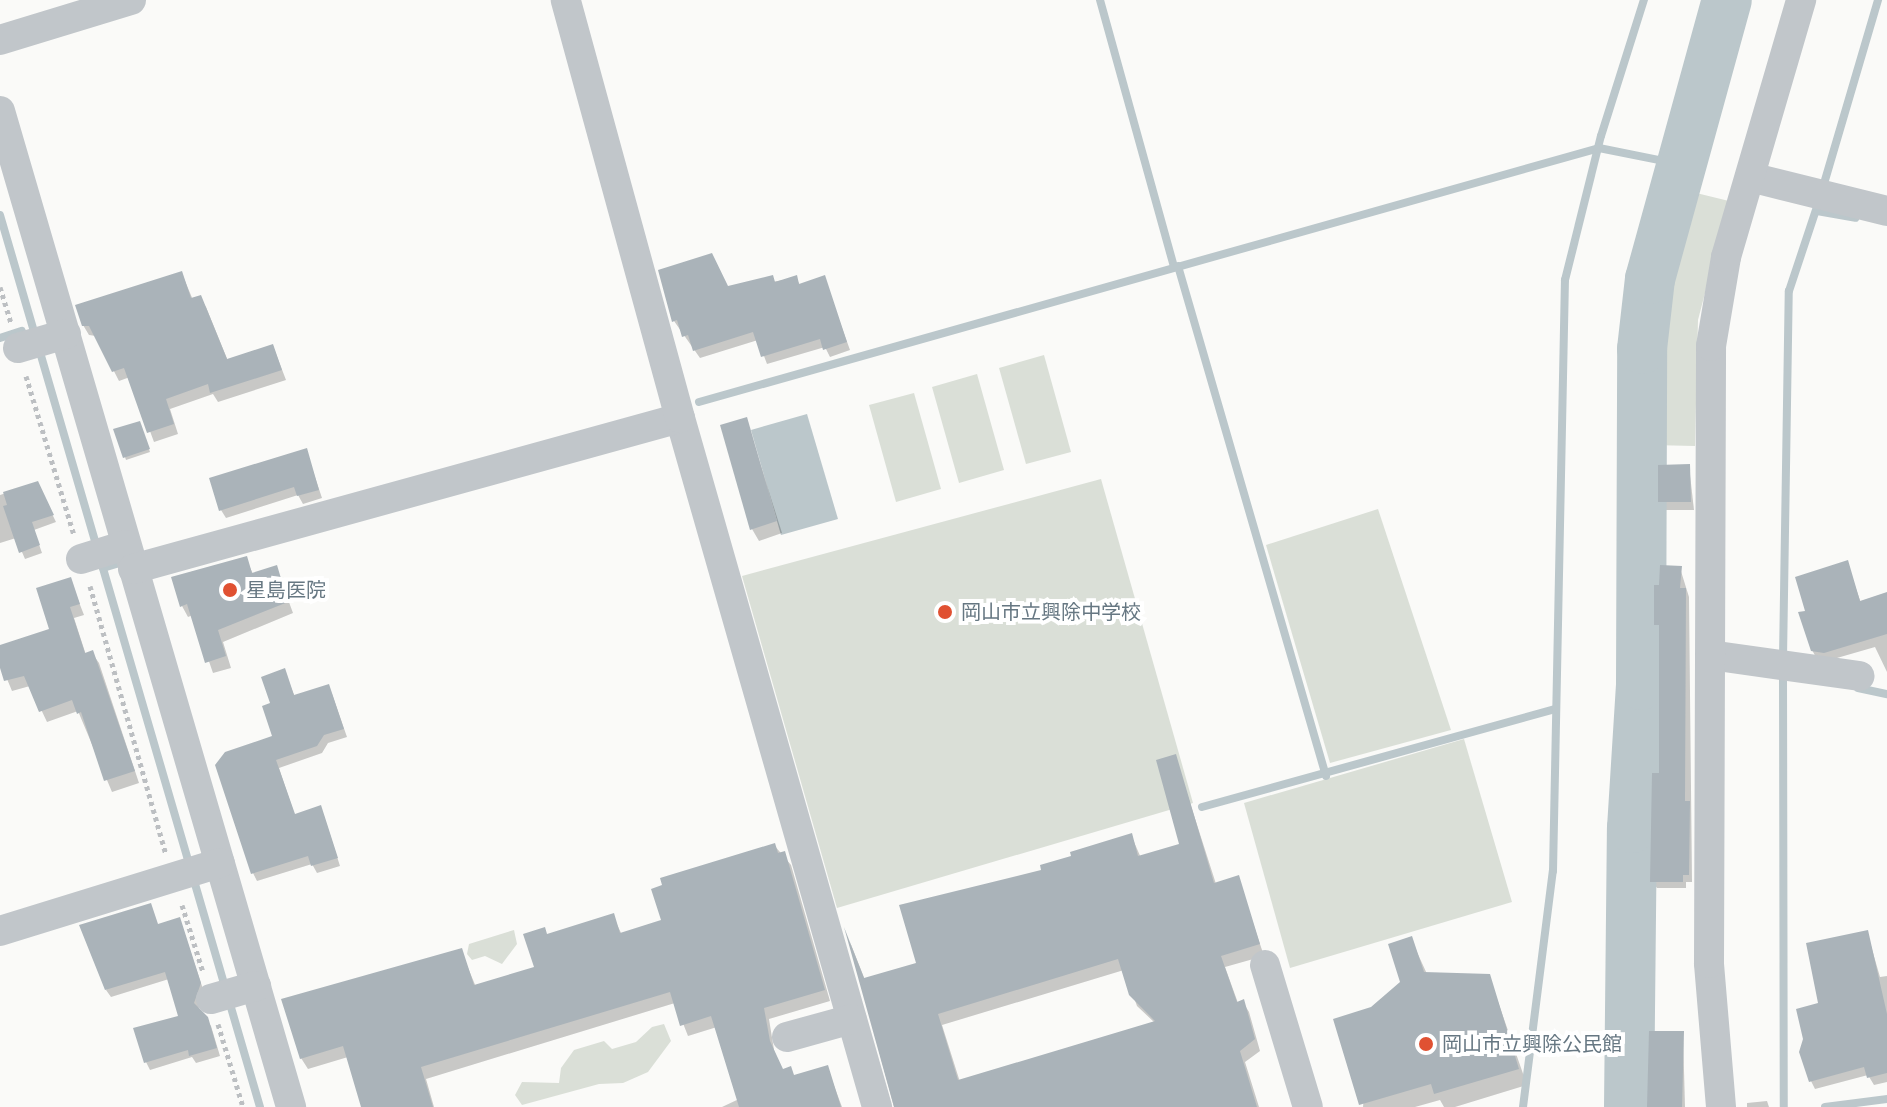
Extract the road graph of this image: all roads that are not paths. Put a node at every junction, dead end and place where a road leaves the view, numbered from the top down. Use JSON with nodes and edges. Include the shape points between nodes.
{"nodes":[{"id":1,"x":131,"y":0,"type":"edge"},
{"id":2,"x":566,"y":0,"type":"edge"},
{"id":3,"x":1801,"y":0,"type":"edge"},
{"id":4,"x":0,"y":40,"type":"edge"},
{"id":5,"x":0,"y":111,"type":"edge"},
{"id":6,"x":1750,"y":177,"type":"junction"},
{"id":7,"x":1887,"y":211,"type":"edge"},
{"id":8,"x":680,"y":418,"type":"junction"},
{"id":9,"x":108,"y":556,"type":"junction"},
{"id":10,"x":1710,"y":655,"type":"junction"},
{"id":11,"x":1860,"y":676,"type":"dead end"},
{"id":12,"x":193,"y":868,"type":"junction"},
{"id":13,"x":0,"y":931,"type":"edge"},
{"id":14,"x":1265,"y":965,"type":"dead end"},
{"id":15,"x":852,"y":1019,"type":"junction"},
{"id":16,"x":787,"y":1037,"type":"dead end"},
{"id":17,"x":291,"y":1107,"type":"edge"},
{"id":18,"x":877,"y":1107,"type":"edge"},
{"id":19,"x":1308,"y":1107,"type":"edge"},
{"id":20,"x":1721,"y":1107,"type":"edge"}],
"edges":[{"from":1,"to":4,"type":"street"},
{"from":2,"to":8,"type":"street"},
{"from":3,"to":6,"type":"street"},
{"from":5,"to":9,"type":"street","via":[[34,339]]},
{"from":6,"to":7,"type":"street"},
{"from":6,"to":10,"type":"street","via":[[1726,257],[1711,346]]},
{"from":8,"to":9,"type":"street"},
{"from":8,"to":15,"type":"street"},
{"from":9,"to":12,"type":"street"},
{"from":10,"to":11,"type":"street"},
{"from":10,"to":20,"type":"street","via":[[1709,963]]},
{"from":12,"to":13,"type":"street"},
{"from":12,"to":17,"type":"street","via":[[230,993]]},
{"from":14,"to":19,"type":"street"},
{"from":15,"to":16,"type":"street"},
{"from":15,"to":18,"type":"street"}]}
